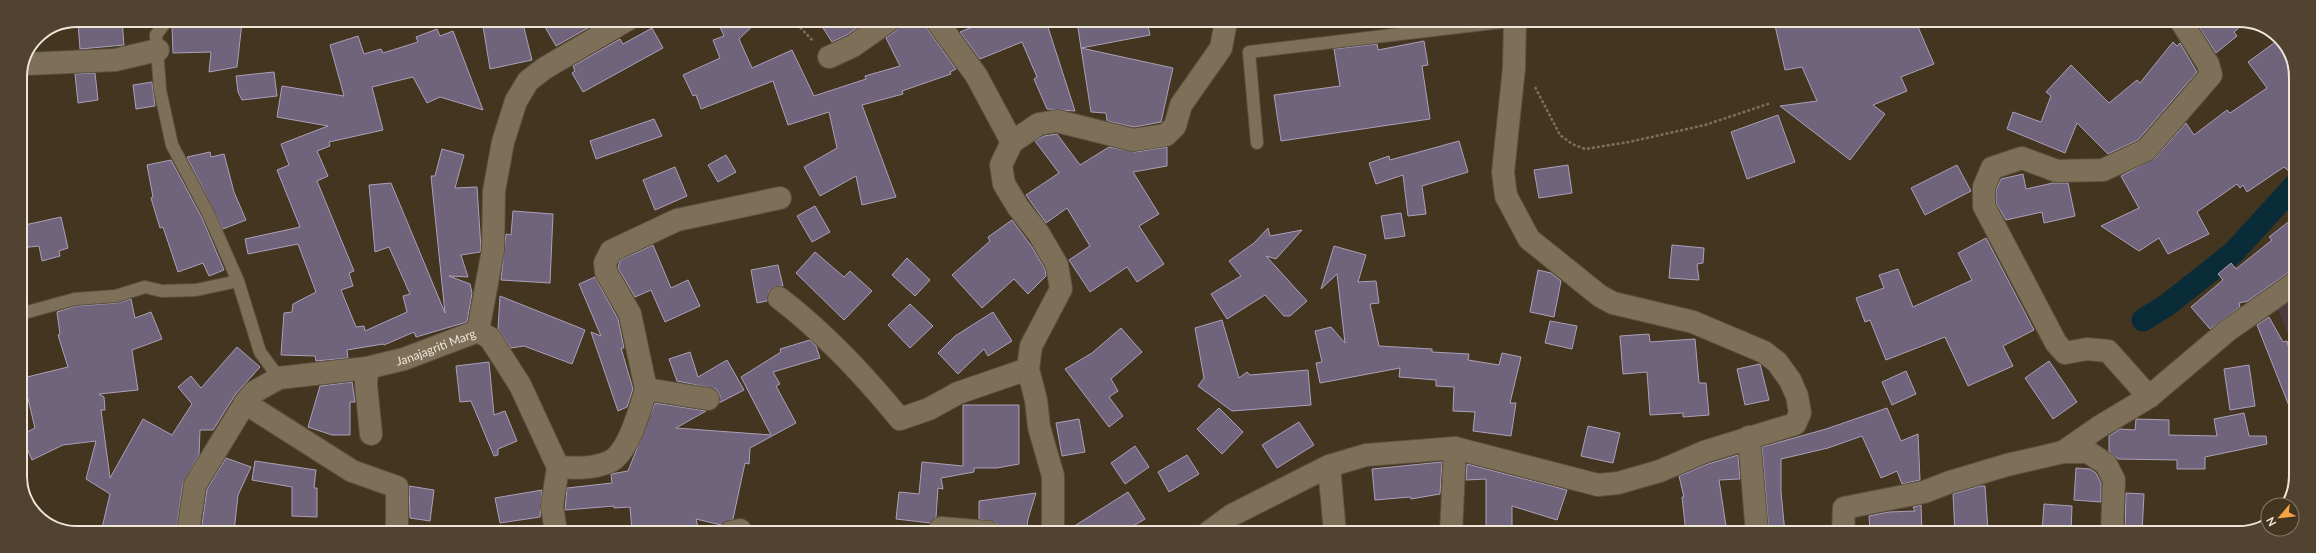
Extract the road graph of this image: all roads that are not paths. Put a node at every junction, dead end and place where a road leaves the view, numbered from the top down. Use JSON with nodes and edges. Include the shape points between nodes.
{"nodes":[{"id":1,"x":162,"y":27,"type":"edge"},
{"id":2,"x":616,"y":27,"type":"edge"},
{"id":3,"x":880,"y":27,"type":"edge"},
{"id":4,"x":941,"y":27,"type":"edge"},
{"id":5,"x":1225,"y":27,"type":"edge"},
{"id":6,"x":1459,"y":27,"type":"edge"},
{"id":7,"x":1515,"y":27,"type":"edge"},
{"id":8,"x":2185,"y":27,"type":"edge"},
{"id":9,"x":158,"y":50,"type":"junction"},
{"id":10,"x":829,"y":57,"type":"road end"},
{"id":11,"x":29,"y":64,"type":"edge"},
{"id":12,"x":1012,"y":142,"type":"junction"},
{"id":13,"x":1257,"y":143,"type":"dead end"},
{"id":14,"x":780,"y":198,"type":"dead end"},
{"id":15,"x":238,"y":281,"type":"junction"},
{"id":16,"x":2289,"y":287,"type":"edge"},
{"id":17,"x":779,"y":298,"type":"dead end"},
{"id":18,"x":27,"y":312,"type":"edge"},
{"id":19,"x":478,"y":331,"type":"junction"},
{"id":20,"x":367,"y":368,"type":"junction"},
{"id":21,"x":1028,"y":369,"type":"junction"},
{"id":22,"x":279,"y":378,"type":"junction"},
{"id":23,"x":646,"y":389,"type":"junction"},
{"id":24,"x":2149,"y":398,"type":"junction"},
{"id":25,"x":708,"y":399,"type":"dead end"},
{"id":26,"x":245,"y":403,"type":"junction"},
{"id":27,"x":371,"y":434,"type":"dead end"},
{"id":28,"x":1749,"y":437,"type":"junction"},
{"id":29,"x":1455,"y":448,"type":"junction"},
{"id":30,"x":2063,"y":452,"type":"junction"},
{"id":31,"x":1329,"y":466,"type":"junction"},
{"id":32,"x":558,"y":467,"type":"junction"},
{"id":33,"x":189,"y":526,"type":"edge"},
{"id":34,"x":397,"y":526,"type":"edge"},
{"id":35,"x":555,"y":526,"type":"edge"},
{"id":36,"x":1053,"y":526,"type":"edge"},
{"id":37,"x":1217,"y":526,"type":"edge"},
{"id":38,"x":1334,"y":526,"type":"edge"},
{"id":39,"x":1451,"y":526,"type":"edge"},
{"id":40,"x":1756,"y":526,"type":"edge"},
{"id":41,"x":1843,"y":526,"type":"edge"},
{"id":42,"x":2112,"y":526,"type":"edge"}],
"edges":[{"from":1,"to":9,"type":"lane","via":[[156,35]]},
{"from":2,"to":19,"type":"street","name":"Janajagriti Marg","via":[[545,68],[528,81],[516,101],[503,142],[494,191],[493,250]]},
{"from":3,"to":10,"type":"street","via":[[853,46]]},
{"from":4,"to":12,"type":"street","via":[[976,75]]},
{"from":5,"to":12,"type":"street","via":[[1221,48],[1181,105],[1175,126],[1166,135],[1133,140],[1057,121],[1039,124]]},
{"from":6,"to":13,"type":"lane","via":[[1249,52]]},
{"from":7,"to":28,"type":"street","via":[[1514,68],[1503,172],[1506,196],[1529,240],[1600,296],[1613,303],[1693,322],[1764,352],[1778,362],[1795,391],[1800,413],[1795,424]]},
{"from":8,"to":24,"type":"street","via":[[2208,64],[2211,75],[2146,150],[2103,170],[2057,171],[2022,158],[1992,168],[1984,187],[1984,206],[2056,343],[2065,353],[2087,349],[2108,351]]},
{"from":9,"to":11,"type":"street","via":[[115,60]]},
{"from":9,"to":15,"type":"lane","via":[[160,90],[172,145],[209,215]]},
{"from":12,"to":21,"type":"street","via":[[1001,165],[1004,184],[1057,265],[1061,289],[1031,346]]},
{"from":14,"to":23,"type":"street","via":[[677,220],[611,251],[605,263],[606,272],[630,314]]},
{"from":15,"to":18,"type":"lane","via":[[196,290],[162,291],[146,287],[116,296],[75,299]]},
{"from":15,"to":22,"type":"lane","via":[[260,352]]},
{"from":16,"to":24,"type":"street","via":[[2227,331]]},
{"from":17,"to":21,"type":"street","via":[[802,316],[868,379],[900,419],[929,409],[958,393]]},
{"from":19,"to":20,"type":"street","name":"Janajagriti Marg","via":[[404,360]]},
{"from":19,"to":32,"type":"street","via":[[490,338],[520,385]]},
{"from":20,"to":22,"type":"street","name":"Janajagriti Marg"},
{"from":20,"to":27,"type":"street","via":[[366,385]]},
{"from":21,"to":36,"type":"street","via":[[1053,476]]},
{"from":22,"to":26,"type":"street","name":"Janajagriti Marg","via":[[254,392]]},
{"from":23,"to":25,"type":"street"},
{"from":23,"to":32,"type":"street","via":[[626,444],[611,461],[583,468]]},
{"from":24,"to":30,"type":"street","via":[[2099,427]]},
{"from":26,"to":33,"type":"street","name":"Janajagriti Marg","via":[[195,485]]},
{"from":26,"to":34,"type":"street","via":[[352,471],[397,487]]},
{"from":28,"to":29,"type":"street","via":[[1660,471],[1618,483],[1598,485]]},
{"from":28,"to":40,"type":"street"},
{"from":29,"to":31,"type":"street","via":[[1366,455]]},
{"from":29,"to":39,"type":"street"},
{"from":30,"to":41,"type":"street","via":[[2007,464],[1924,492],[1844,508]]},
{"from":30,"to":42,"type":"street","via":[[2088,452],[2106,464],[2114,480]]},
{"from":31,"to":37,"type":"street","via":[[1232,515]]},
{"from":31,"to":38,"type":"street"},
{"from":32,"to":35,"type":"street","via":[[552,506]]}]}
